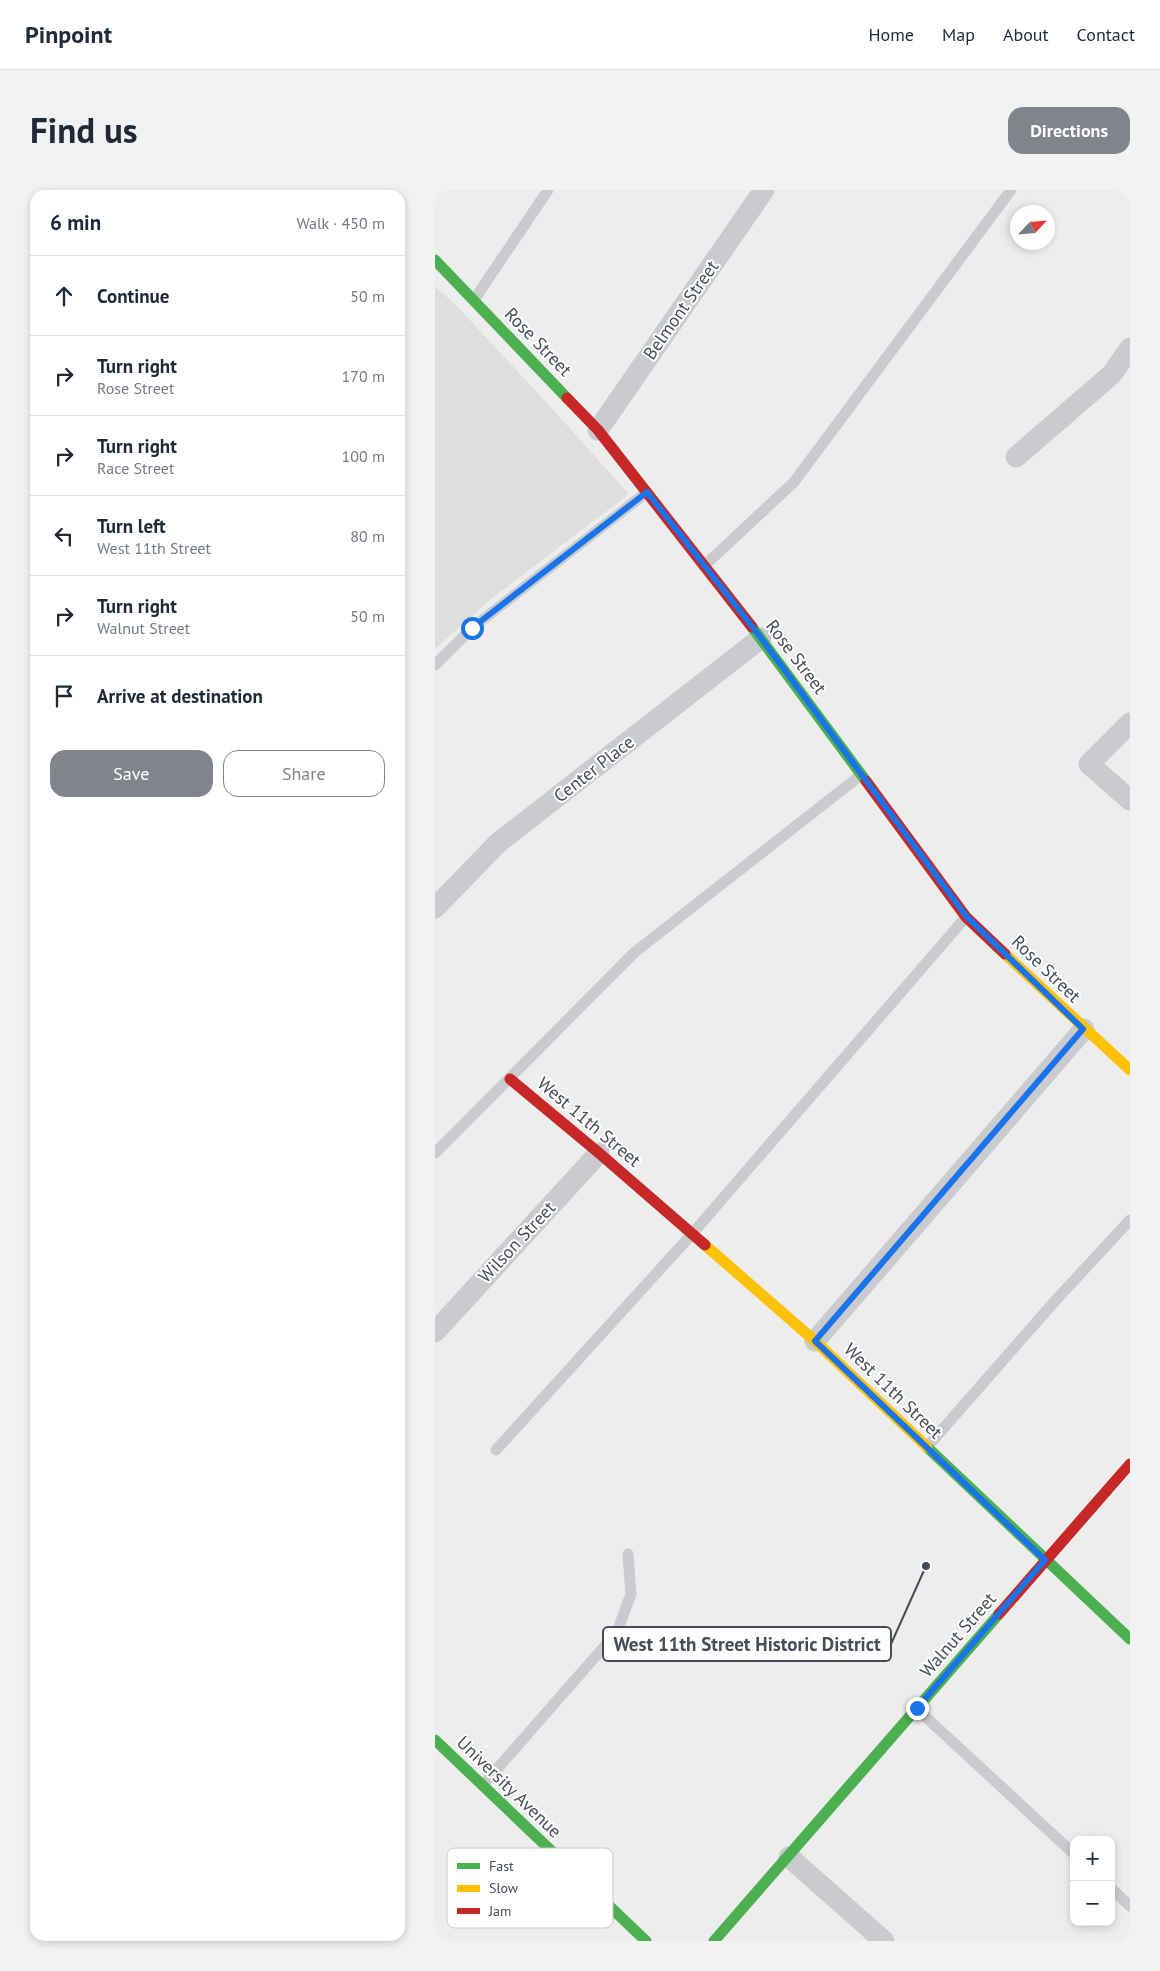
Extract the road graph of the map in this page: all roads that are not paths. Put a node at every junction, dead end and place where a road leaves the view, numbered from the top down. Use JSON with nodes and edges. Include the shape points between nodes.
{"nodes":[{"id":1,"x":548,"y":190,"type":"edge"},
{"id":2,"x":764,"y":190,"type":"edge"},
{"id":3,"x":1011,"y":190,"type":"edge"},
{"id":4,"x":435,"y":260,"type":"edge"},
{"id":5,"x":474,"y":300,"type":"junction"},
{"id":6,"x":1130,"y":348,"type":"edge"},
{"id":7,"x":598,"y":430,"type":"junction"},
{"id":8,"x":1016,"y":457,"type":"dead end"},
{"id":9,"x":647,"y":492,"type":"junction"},
{"id":10,"x":704,"y":566,"type":"junction"},
{"id":11,"x":761,"y":638,"type":"junction"},
{"id":12,"x":435,"y":665,"type":"edge"},
{"id":13,"x":1130,"y":723,"type":"edge"},
{"id":14,"x":861,"y":775,"type":"junction"},
{"id":15,"x":1130,"y":800,"type":"edge"},
{"id":16,"x":435,"y":908,"type":"edge"},
{"id":17,"x":966,"y":916,"type":"junction"},
{"id":18,"x":1083,"y":1029,"type":"junction"},
{"id":19,"x":1130,"y":1070,"type":"edge"},
{"id":20,"x":510,"y":1079,"type":"junction"},
{"id":21,"x":435,"y":1153,"type":"edge"},
{"id":22,"x":599,"y":1153,"type":"junction"},
{"id":23,"x":1130,"y":1220,"type":"edge"},
{"id":24,"x":692,"y":1234,"type":"junction"},
{"id":25,"x":435,"y":1332,"type":"edge"},
{"id":26,"x":815,"y":1341,"type":"junction"},
{"id":27,"x":927,"y":1447,"type":"junction"},
{"id":28,"x":496,"y":1450,"type":"dead end"},
{"id":29,"x":1130,"y":1464,"type":"edge"},
{"id":30,"x":628,"y":1554,"type":"dead end"},
{"id":31,"x":1045,"y":1560,"type":"junction"},
{"id":32,"x":1130,"y":1639,"type":"edge"},
{"id":33,"x":917,"y":1708,"type":"junction"},
{"id":34,"x":435,"y":1740,"type":"edge"},
{"id":35,"x":483,"y":1785,"type":"junction"},
{"id":36,"x":549,"y":1848,"type":"edge"},
{"id":37,"x":1070,"y":1850,"type":"edge"},
{"id":38,"x":789,"y":1857,"type":"junction"},
{"id":39,"x":1115,"y":1892,"type":"edge"},
{"id":40,"x":1130,"y":1906,"type":"edge"},
{"id":41,"x":613,"y":1909,"type":"edge"},
{"id":42,"x":646,"y":1941,"type":"edge"},
{"id":43,"x":714,"y":1941,"type":"edge"},
{"id":44,"x":885,"y":1941,"type":"edge"}],
"edges":[{"from":1,"to":5,"type":"lane"},
{"from":2,"to":7,"type":"street","name":"Belmont Street"},
{"from":3,"to":10,"type":"lane","via":[[793,482]]},
{"from":4,"to":5,"type":"street","name":"Rose Street"},
{"from":5,"to":7,"type":"street","name":"Rose Street"},
{"from":6,"to":8,"type":"street","via":[[1112,374]]},
{"from":7,"to":9,"type":"street","name":"Rose Street"},
{"from":9,"to":10,"type":"street","name":"Rose Street"},
{"from":9,"to":12,"type":"lane","via":[[472,628]]},
{"from":10,"to":11,"type":"street","name":"Rose Street"},
{"from":11,"to":14,"type":"street","name":"Rose Street"},
{"from":11,"to":16,"type":"street","name":"Center Place","via":[[499,843]]},
{"from":13,"to":15,"type":"street","via":[[1089,764]]},
{"from":14,"to":17,"type":"street","name":"Rose Street"},
{"from":14,"to":20,"type":"lane","via":[[635,952]]},
{"from":17,"to":18,"type":"street","name":"Rose Street"},
{"from":17,"to":24,"type":"lane"},
{"from":18,"to":19,"type":"street","name":"Rose Street"},
{"from":18,"to":26,"type":"street"},
{"from":20,"to":21,"type":"lane"},
{"from":20,"to":22,"type":"street","name":"West 11th Street"},
{"from":22,"to":24,"type":"street","name":"West 11th Street"},
{"from":22,"to":25,"type":"street","name":"Wilson Street"},
{"from":23,"to":27,"type":"lane"},
{"from":24,"to":26,"type":"street","name":"West 11th Street"},
{"from":24,"to":28,"type":"lane"},
{"from":26,"to":27,"type":"street","name":"West 11th Street"},
{"from":27,"to":31,"type":"street","name":"West 11th Street"},
{"from":29,"to":31,"type":"street","name":"Walnut Street"},
{"from":30,"to":35,"type":"lane","via":[[631,1594],[617,1632]]},
{"from":31,"to":32,"type":"street","name":"West 11th Street"},
{"from":31,"to":33,"type":"street","name":"Walnut Street"},
{"from":33,"to":37,"type":"lane"},
{"from":33,"to":38,"type":"street","name":"Walnut Street"},
{"from":34,"to":35,"type":"street","name":"University Avenue"},
{"from":35,"to":36,"type":"street","name":"University Avenue"},
{"from":38,"to":43,"type":"street","name":"Walnut Street"},
{"from":38,"to":44,"type":"street"},
{"from":39,"to":40,"type":"lane"},
{"from":41,"to":42,"type":"street","name":"University Avenue"}]}
